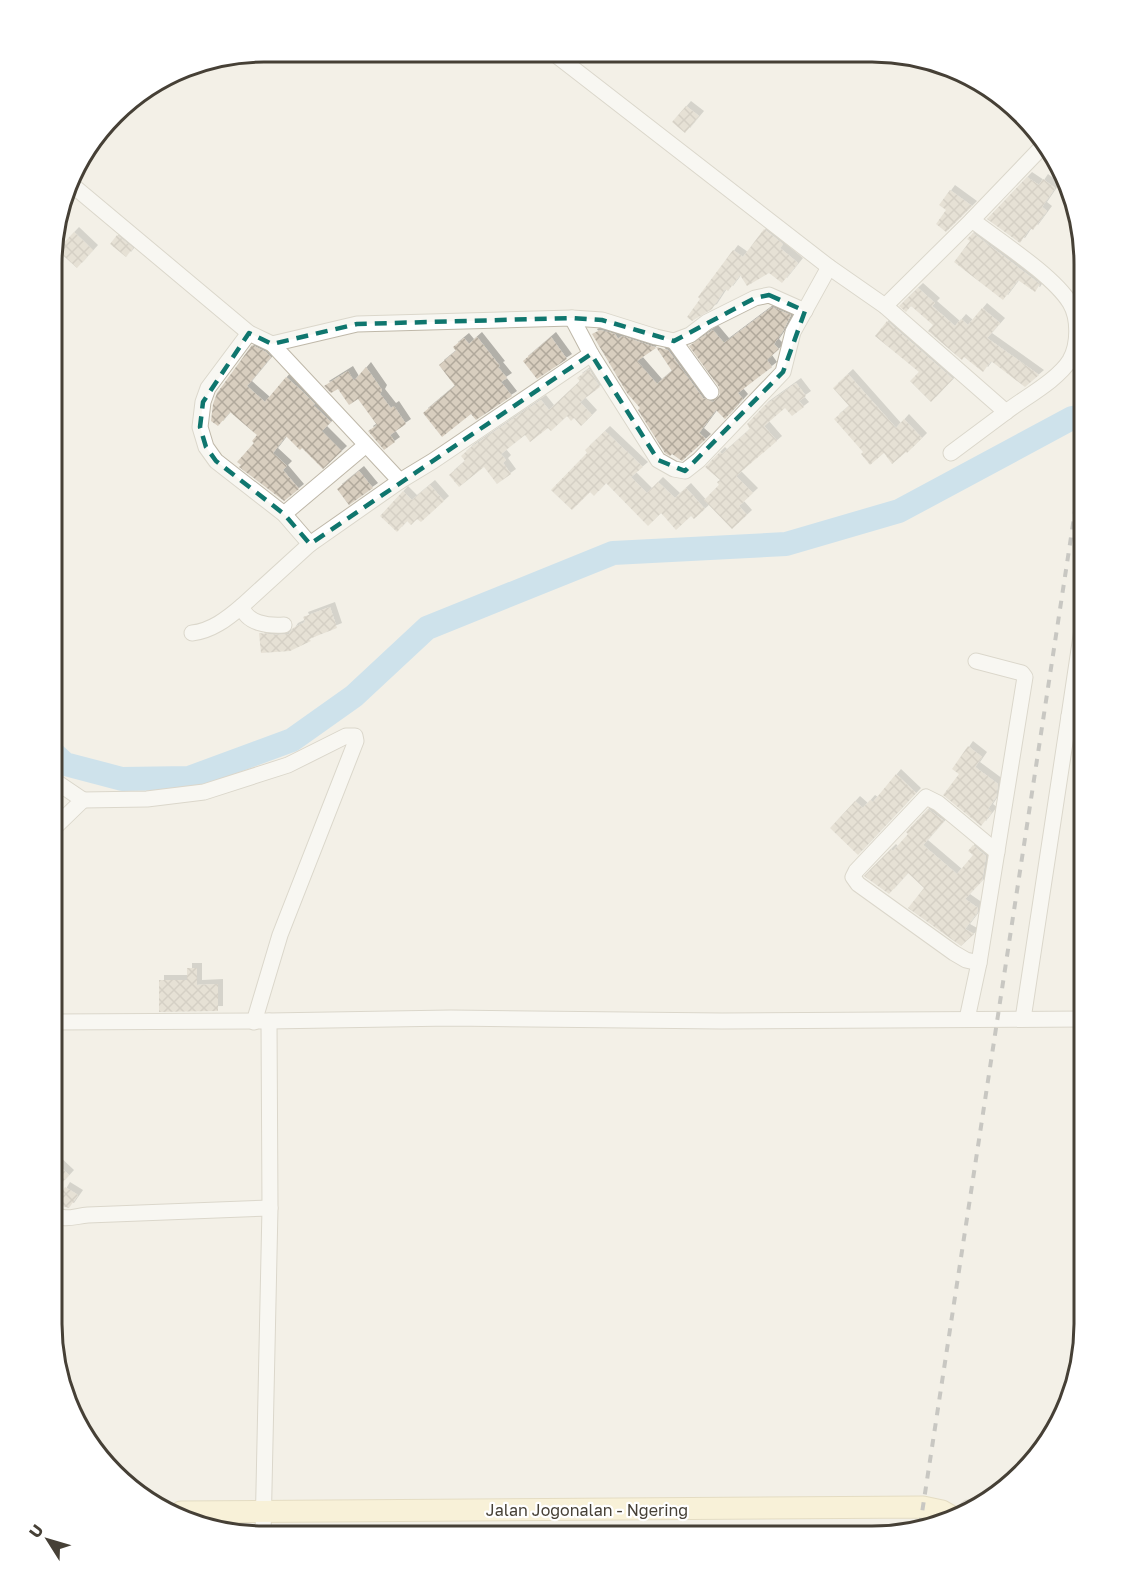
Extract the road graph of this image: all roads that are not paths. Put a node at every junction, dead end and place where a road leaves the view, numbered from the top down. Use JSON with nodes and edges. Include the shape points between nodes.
{"nodes":[{"id":1,"x":565,"y":62,"type":"edge"},
{"id":2,"x":1038,"y":150,"type":"edge"},
{"id":3,"x":76,"y":189,"type":"edge"},
{"id":4,"x":972,"y":220,"type":"junction"},
{"id":5,"x":829,"y":267,"type":"junction"},
{"id":6,"x":885,"y":306,"type":"junction"},
{"id":7,"x":805,"y":311,"type":"junction"},
{"id":8,"x":1074,"y":312,"type":"edge"},
{"id":9,"x":572,"y":318,"type":"junction"},
{"id":10,"x":249,"y":333,"type":"junction"},
{"id":11,"x":674,"y":341,"type":"junction"},
{"id":12,"x":272,"y":344,"type":"junction"},
{"id":13,"x":1074,"y":348,"type":"edge"},
{"id":14,"x":591,"y":354,"type":"junction"},
{"id":15,"x":711,"y":392,"type":"dead end"},
{"id":16,"x":1006,"y":412,"type":"junction"},
{"id":17,"x":366,"y":444,"type":"junction"},
{"id":18,"x":951,"y":453,"type":"dead end"},
{"id":19,"x":400,"y":481,"type":"junction"},
{"id":20,"x":284,"y":514,"type":"junction"},
{"id":21,"x":310,"y":544,"type":"junction"},
{"id":22,"x":242,"y":606,"type":"junction"},
{"id":23,"x":284,"y":625,"type":"dead end"},
{"id":24,"x":192,"y":633,"type":"dead end"},
{"id":25,"x":976,"y":662,"type":"dead end"},
{"id":26,"x":1074,"y":686,"type":"edge"},
{"id":27,"x":1069,"y":717,"type":"junction"},
{"id":28,"x":1074,"y":719,"type":"edge"},
{"id":29,"x":62,"y":786,"type":"edge"},
{"id":30,"x":83,"y":800,"type":"junction"},
{"id":31,"x":62,"y":820,"type":"edge"},
{"id":32,"x":997,"y":852,"type":"junction"},
{"id":33,"x":979,"y":963,"type":"junction"},
{"id":34,"x":967,"y":1019,"type":"junction"},
{"id":35,"x":1023,"y":1019,"type":"junction"},
{"id":36,"x":1073,"y":1019,"type":"edge"},
{"id":37,"x":62,"y":1022,"type":"edge"},
{"id":38,"x":262,"y":1022,"type":"junction"},
{"id":39,"x":270,"y":1208,"type":"junction"},
{"id":40,"x":62,"y":1218,"type":"edge"},
{"id":41,"x":189,"y":1512,"type":"edge"},
{"id":42,"x":263,"y":1512,"type":"junction"},
{"id":43,"x":945,"y":1513,"type":"edge"},
{"id":44,"x":263,"y":1526,"type":"edge"}],
"edges":[{"from":1,"to":5,"type":"street"},
{"from":2,"to":4,"type":"street"},
{"from":3,"to":10,"type":"street"},
{"from":4,"to":6,"type":"street"},
{"from":4,"to":8,"type":"street","via":[[1057,286]]},
{"from":5,"to":6,"type":"street"},
{"from":5,"to":7,"type":"street"},
{"from":6,"to":16,"type":"street"},
{"from":7,"to":11,"type":"street","via":[[769,295],[755,298]]},
{"from":7,"to":14,"type":"street","via":[[793,332],[783,372],[685,471],[658,460]]},
{"from":9,"to":11,"type":"street","via":[[602,320]]},
{"from":9,"to":12,"type":"street","via":[[357,324]]},
{"from":9,"to":14,"type":"street"},
{"from":10,"to":12,"type":"street"},
{"from":10,"to":20,"type":"street","via":[[208,388],[200,427],[206,447],[216,461]]},
{"from":11,"to":15,"type":"street"},
{"from":12,"to":17,"type":"street"},
{"from":13,"to":16,"type":"street","via":[[1059,373]]},
{"from":14,"to":19,"type":"street"},
{"from":16,"to":18,"type":"street"},
{"from":17,"to":19,"type":"street"},
{"from":17,"to":20,"type":"street"},
{"from":19,"to":21,"type":"street"},
{"from":20,"to":21,"type":"street"},
{"from":21,"to":22,"type":"street"},
{"from":22,"to":23,"type":"street","via":[[245,614],[256,622]]},
{"from":22,"to":24,"type":"street","via":[[204,632]]},
{"from":25,"to":32,"type":"street","via":[[1025,677]]},
{"from":26,"to":27,"type":"street"},
{"from":27,"to":28,"type":"street"},
{"from":27,"to":35,"type":"street"},
{"from":29,"to":30,"type":"street"},
{"from":30,"to":31,"type":"street"},
{"from":30,"to":38,"type":"street","via":[[147,799],[204,792],[288,765],[346,736],[355,736],[279,935]]},
{"from":32,"to":33,"type":"street"},
{"from":32,"to":33,"type":"street","via":[[926,797],[853,878],[954,954]]},
{"from":33,"to":34,"type":"street"},
{"from":34,"to":35,"type":"street"},
{"from":34,"to":38,"type":"street","via":[[451,1018]]},
{"from":35,"to":36,"type":"street"},
{"from":37,"to":38,"type":"street"},
{"from":38,"to":39,"type":"street"},
{"from":39,"to":40,"type":"street"},
{"from":39,"to":42,"type":"street"},
{"from":41,"to":42,"type":"main road","name":"Jalan Jogonalan - Ngering"},
{"from":42,"to":43,"type":"main road","name":"Jalan Jogonalan - Ngering","via":[[922,1507]]},
{"from":42,"to":44,"type":"street"}]}
